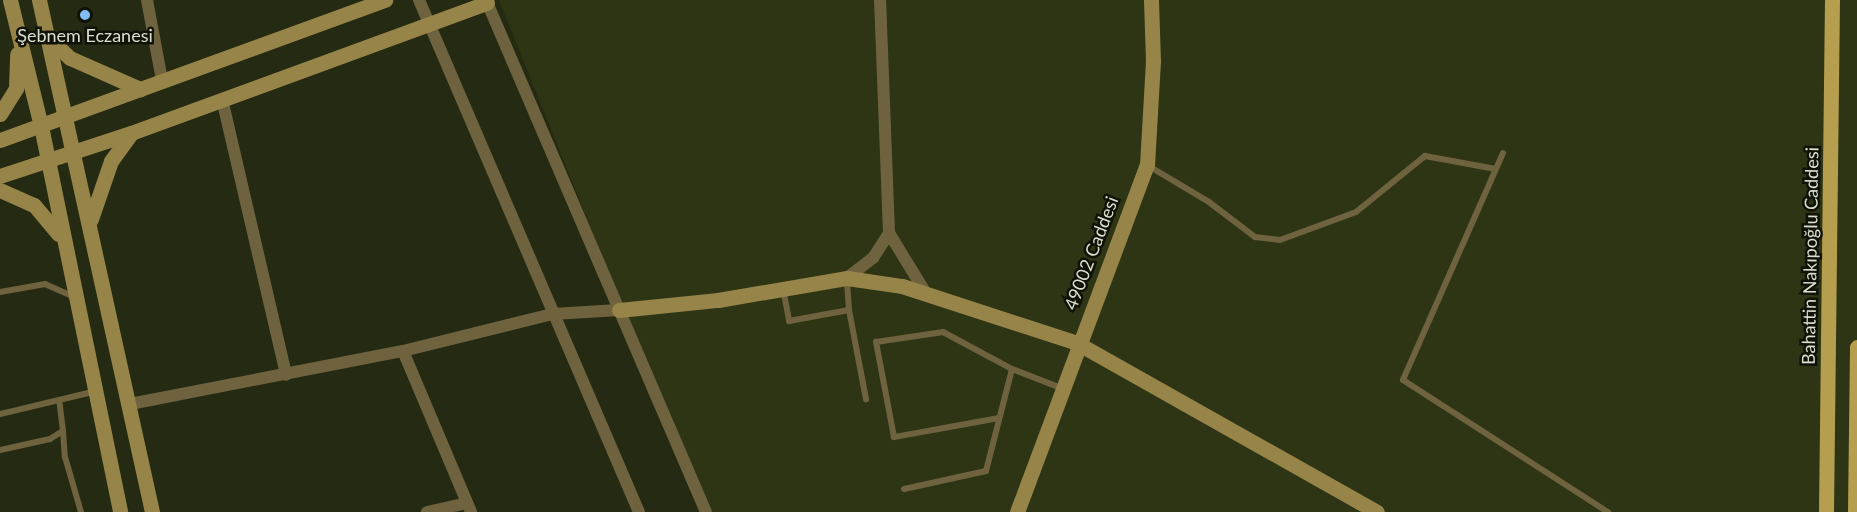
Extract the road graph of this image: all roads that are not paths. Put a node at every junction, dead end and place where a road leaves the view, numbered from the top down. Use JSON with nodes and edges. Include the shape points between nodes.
{"nodes":[{"id":1,"x":10,"y":0,"type":"edge"},
{"id":2,"x":39,"y":0,"type":"edge"},
{"id":3,"x":147,"y":0,"type":"edge"},
{"id":4,"x":385,"y":0,"type":"edge"},
{"id":5,"x":419,"y":0,"type":"edge"},
{"id":6,"x":880,"y":0,"type":"edge"},
{"id":7,"x":1151,"y":0,"type":"edge"},
{"id":8,"x":1832,"y":0,"type":"edge"},
{"id":9,"x":488,"y":1,"type":"edge"},
{"id":10,"x":428,"y":23,"type":"junction"},
{"id":11,"x":48,"y":37,"type":"junction"},
{"id":12,"x":18,"y":39,"type":"junction"},
{"id":13,"x":162,"y":80,"type":"junction"},
{"id":14,"x":140,"y":89,"type":"junction"},
{"id":15,"x":222,"y":99,"type":"junction"},
{"id":16,"x":0,"y":114,"type":"edge"},
{"id":17,"x":64,"y":119,"type":"junction"},
{"id":18,"x":41,"y":126,"type":"junction"},
{"id":19,"x":131,"y":133,"type":"junction"},
{"id":20,"x":0,"y":140,"type":"edge"},
{"id":21,"x":74,"y":150,"type":"junction"},
{"id":22,"x":1503,"y":153,"type":"dead end"},
{"id":23,"x":46,"y":162,"type":"junction"},
{"id":24,"x":1147,"y":165,"type":"junction"},
{"id":25,"x":1496,"y":169,"type":"junction"},
{"id":26,"x":0,"y":176,"type":"edge"},
{"id":27,"x":0,"y":190,"type":"edge"},
{"id":28,"x":90,"y":221,"type":"junction"},
{"id":29,"x":889,"y":233,"type":"junction"},
{"id":30,"x":63,"y":241,"type":"junction"},
{"id":31,"x":847,"y":278,"type":"junction"},
{"id":32,"x":783,"y":288,"type":"junction"},
{"id":33,"x":0,"y":292,"type":"edge"},
{"id":34,"x":927,"y":295,"type":"junction"},
{"id":35,"x":78,"y":299,"type":"junction"},
{"id":36,"x":619,"y":309,"type":"junction"},
{"id":37,"x":849,"y":310,"type":"junction"},
{"id":38,"x":553,"y":314,"type":"junction"},
{"id":39,"x":1077,"y":343,"type":"junction"},
{"id":40,"x":1857,"y":347,"type":"edge"},
{"id":41,"x":403,"y":351,"type":"junction"},
{"id":42,"x":1012,"y":369,"type":"junction"},
{"id":43,"x":286,"y":375,"type":"junction"},
{"id":44,"x":1061,"y":388,"type":"junction"},
{"id":45,"x":92,"y":392,"type":"junction"},
{"id":46,"x":866,"y":399,"type":"dead end"},
{"id":47,"x":59,"y":400,"type":"junction"},
{"id":48,"x":130,"y":404,"type":"junction"},
{"id":49,"x":0,"y":414,"type":"edge"},
{"id":50,"x":999,"y":418,"type":"junction"},
{"id":51,"x":63,"y":431,"type":"junction"},
{"id":52,"x":0,"y":450,"type":"edge"},
{"id":53,"x":1856,"y":450,"type":"edge"},
{"id":54,"x":904,"y":489,"type":"dead end"},
{"id":55,"x":469,"y":508,"type":"edge"},
{"id":56,"x":81,"y":512,"type":"edge"},
{"id":57,"x":120,"y":512,"type":"edge"},
{"id":58,"x":152,"y":512,"type":"edge"},
{"id":59,"x":427,"y":512,"type":"edge"},
{"id":60,"x":639,"y":512,"type":"edge"},
{"id":61,"x":706,"y":512,"type":"edge"},
{"id":62,"x":1017,"y":512,"type":"edge"},
{"id":63,"x":1377,"y":512,"type":"edge"},
{"id":64,"x":1608,"y":512,"type":"edge"},
{"id":65,"x":1826,"y":512,"type":"edge"},
{"id":66,"x":1855,"y":512,"type":"edge"}],
"edges":[{"from":1,"to":12,"type":"street"},
{"from":2,"to":11,"type":"street"},
{"from":3,"to":13,"type":"street"},
{"from":4,"to":13,"type":"street"},
{"from":5,"to":10,"type":"street"},
{"from":6,"to":29,"type":"street"},
{"from":7,"to":24,"type":"street","name":"49002 Caddesi","via":[[1153,61]]},
{"from":8,"to":65,"type":"main road","name":"Bahattin Nakıpoğlu Caddesi"},
{"from":9,"to":10,"type":"street"},
{"from":9,"to":36,"type":"street"},
{"from":10,"to":15,"type":"street"},
{"from":10,"to":38,"type":"street"},
{"from":11,"to":14,"type":"street","via":[[87,68]]},
{"from":11,"to":17,"type":"street"},
{"from":12,"to":16,"type":"street","via":[[16,88]]},
{"from":12,"to":18,"type":"street"},
{"from":13,"to":14,"type":"street"},
{"from":14,"to":17,"type":"street"},
{"from":15,"to":19,"type":"street"},
{"from":15,"to":43,"type":"street"},
{"from":17,"to":18,"type":"street"},
{"from":17,"to":21,"type":"street"},
{"from":18,"to":20,"type":"street"},
{"from":18,"to":23,"type":"street"},
{"from":19,"to":21,"type":"street"},
{"from":19,"to":28,"type":"street","via":[[111,161]]},
{"from":21,"to":23,"type":"street"},
{"from":21,"to":28,"type":"street"},
{"from":22,"to":25,"type":"lane"},
{"from":23,"to":26,"type":"street"},
{"from":23,"to":30,"type":"street"},
{"from":24,"to":25,"type":"lane","via":[[1209,202],[1255,237],[1280,240],[1356,212],[1425,156]]},
{"from":24,"to":39,"type":"street","name":"49002 Caddesi"},
{"from":25,"to":64,"type":"lane","via":[[1403,380]]},
{"from":27,"to":30,"type":"street","via":[[34,205]]},
{"from":28,"to":48,"type":"street"},
{"from":29,"to":31,"type":"street","via":[[873,258]]},
{"from":29,"to":34,"type":"street"},
{"from":30,"to":35,"type":"street"},
{"from":31,"to":32,"type":"street"},
{"from":31,"to":34,"type":"street","via":[[902,286]]},
{"from":31,"to":37,"type":"lane"},
{"from":32,"to":36,"type":"street"},
{"from":32,"to":37,"type":"lane","via":[[789,321]]},
{"from":33,"to":35,"type":"lane","via":[[45,284]]},
{"from":34,"to":39,"type":"street"},
{"from":35,"to":45,"type":"street"},
{"from":36,"to":38,"type":"street"},
{"from":36,"to":61,"type":"street"},
{"from":37,"to":46,"type":"lane"},
{"from":38,"to":41,"type":"street"},
{"from":38,"to":60,"type":"street"},
{"from":39,"to":44,"type":"street","name":"49002 Caddesi"},
{"from":39,"to":63,"type":"street"},
{"from":40,"to":53,"type":"main road"},
{"from":41,"to":43,"type":"street"},
{"from":41,"to":55,"type":"street"},
{"from":42,"to":44,"type":"lane"},
{"from":42,"to":50,"type":"lane"},
{"from":42,"to":50,"type":"lane","via":[[943,332],[876,342],[894,437]]},
{"from":43,"to":48,"type":"street"},
{"from":44,"to":62,"type":"street","name":"49002 Caddesi"},
{"from":45,"to":47,"type":"lane"},
{"from":45,"to":57,"type":"street"},
{"from":47,"to":49,"type":"lane"},
{"from":47,"to":51,"type":"lane"},
{"from":48,"to":58,"type":"street"},
{"from":50,"to":54,"type":"lane","via":[[986,471]]},
{"from":51,"to":52,"type":"lane","via":[[50,439]]},
{"from":51,"to":56,"type":"lane","via":[[65,457]]},
{"from":53,"to":66,"type":"main road"},
{"from":55,"to":59,"type":"street"}]}
